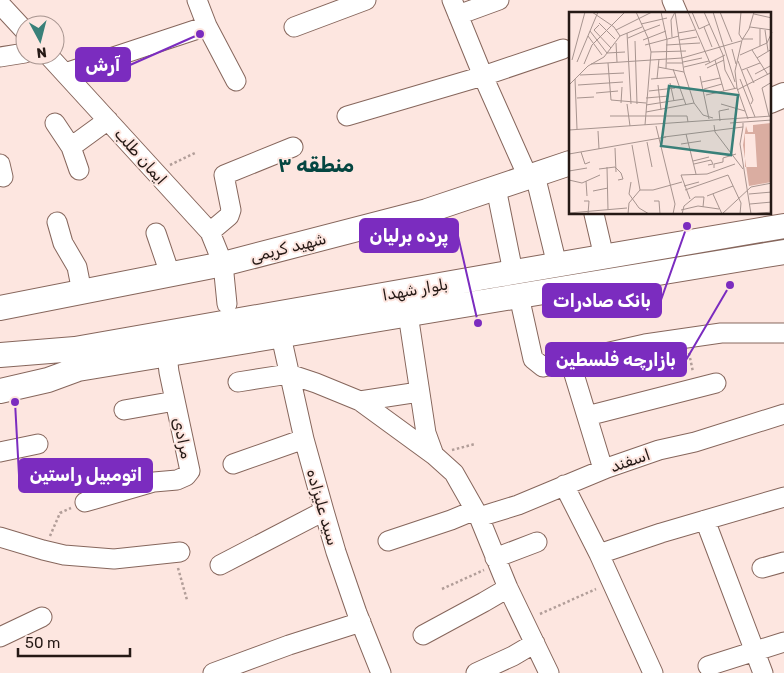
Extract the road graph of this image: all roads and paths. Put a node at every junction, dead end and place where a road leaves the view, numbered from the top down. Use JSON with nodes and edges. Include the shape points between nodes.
{"nodes":[{"id":1,"x":197,"y":0,"type":"edge"},
{"id":2,"x":366,"y":0,"type":"edge"},
{"id":3,"x":499,"y":0,"type":"edge"},
{"id":4,"x":672,"y":0,"type":"edge"},
{"id":5,"x":0,"y":4,"type":"edge"},
{"id":6,"x":455,"y":7,"type":"edge"},
{"id":7,"x":677,"y":12,"type":"edge"},
{"id":8,"x":15,"y":20,"type":"edge"},
{"id":9,"x":207,"y":26,"type":"junction"},
{"id":10,"x":294,"y":27,"type":"dead end"},
{"id":11,"x":562,"y":49,"type":"dead end"},
{"id":12,"x":15,"y":55,"type":"edge"},
{"id":13,"x":0,"y":57,"type":"edge"},
{"id":14,"x":57,"y":65,"type":"edge"},
{"id":15,"x":65,"y":73,"type":"junction"},
{"id":16,"x":483,"y":76,"type":"junction"},
{"id":17,"x":236,"y":80,"type":"dead end"},
{"id":18,"x":784,"y":82,"type":"edge"},
{"id":19,"x":772,"y":86,"type":"edge"},
{"id":20,"x":784,"y":95,"type":"edge"},
{"id":21,"x":772,"y":100,"type":"edge"},
{"id":22,"x":347,"y":116,"type":"dead end"},
{"id":23,"x":108,"y":120,"type":"junction"},
{"id":24,"x":55,"y":123,"type":"dead end"},
{"id":25,"x":71,"y":147,"type":"junction"},
{"id":26,"x":293,"y":147,"type":"dead end"},
{"id":27,"x":197,"y":152,"type":"dead end"},
{"id":28,"x":569,"y":163,"type":"edge"},
{"id":29,"x":80,"y":170,"type":"dead end"},
{"id":30,"x":156,"y":172,"type":"junction"},
{"id":31,"x":531,"y":176,"type":"junction"},
{"id":32,"x":496,"y":188,"type":"junction"},
{"id":33,"x":594,"y":215,"type":"edge"},
{"id":34,"x":57,"y":222,"type":"dead end"},
{"id":35,"x":784,"y":226,"type":"edge"},
{"id":36,"x":210,"y":232,"type":"junction"},
{"id":37,"x":156,"y":233,"type":"dead end"},
{"id":38,"x":784,"y":252,"type":"edge"},
{"id":39,"x":604,"y":257,"type":"junction"},
{"id":40,"x":223,"y":264,"type":"junction"},
{"id":41,"x":557,"y":265,"type":"junction"},
{"id":42,"x":513,"y":272,"type":"junction"},
{"id":43,"x":170,"y":274,"type":"junction"},
{"id":44,"x":82,"y":292,"type":"junction"},
{"id":45,"x":519,"y":296,"type":"junction"},
{"id":46,"x":227,"y":304,"type":"dead end"},
{"id":47,"x":0,"y":308,"type":"edge"},
{"id":48,"x":408,"y":314,"type":"junction"},
{"id":49,"x":784,"y":333,"type":"edge"},
{"id":50,"x":281,"y":336,"type":"junction"},
{"id":51,"x":686,"y":338,"type":"junction"},
{"id":52,"x":127,"y":351,"type":"junction"},
{"id":53,"x":0,"y":355,"type":"edge"},
{"id":54,"x":167,"y":355,"type":"junction"},
{"id":55,"x":77,"y":359,"type":"junction"},
{"id":56,"x":570,"y":361,"type":"junction"},
{"id":57,"x":289,"y":374,"type":"junction"},
{"id":58,"x":238,"y":382,"type":"dead end"},
{"id":59,"x":716,"y":384,"type":"dead end"},
{"id":60,"x":697,"y":388,"type":"junction"},
{"id":61,"x":0,"y":391,"type":"edge"},
{"id":62,"x":420,"y":392,"type":"junction"},
{"id":63,"x":175,"y":401,"type":"junction"},
{"id":64,"x":360,"y":401,"type":"junction"},
{"id":65,"x":124,"y":410,"type":"dead end"},
{"id":66,"x":784,"y":414,"type":"edge"},
{"id":67,"x":587,"y":416,"type":"junction"},
{"id":68,"x":304,"y":439,"type":"junction"},
{"id":69,"x":38,"y":444,"type":"dead end"},
{"id":70,"x":0,"y":452,"type":"edge"},
{"id":71,"x":434,"y":455,"type":"junction"},
{"id":72,"x":234,"y":464,"type":"dead end"},
{"id":73,"x":603,"y":469,"type":"junction"},
{"id":74,"x":564,"y":485,"type":"junction"},
{"id":75,"x":784,"y":497,"type":"edge"},
{"id":76,"x":85,"y":502,"type":"joint"},
{"id":77,"x":324,"y":511,"type":"junction"},
{"id":78,"x":477,"y":513,"type":"junction"},
{"id":79,"x":705,"y":520,"type":"junction"},
{"id":80,"x":0,"y":537,"type":"edge"},
{"id":81,"x":388,"y":541,"type":"dead end"},
{"id":82,"x":537,"y":542,"type":"dead end"},
{"id":83,"x":43,"y":550,"type":"junction"},
{"id":84,"x":176,"y":552,"type":"joint"},
{"id":85,"x":599,"y":554,"type":"junction"},
{"id":86,"x":496,"y":561,"type":"junction"},
{"id":87,"x":784,"y":562,"type":"edge"},
{"id":88,"x":220,"y":565,"type":"dead end"},
{"id":89,"x":762,"y":568,"type":"dead end"},
{"id":90,"x":612,"y":582,"type":"junction"},
{"id":91,"x":508,"y":588,"type":"junction"},
{"id":92,"x":442,"y":589,"type":"dead end"},
{"id":93,"x":187,"y":600,"type":"dead end"},
{"id":94,"x":42,"y":616,"type":"dead end"},
{"id":95,"x":524,"y":621,"type":"junction"},
{"id":96,"x":362,"y":622,"type":"junction"},
{"id":97,"x":422,"y":636,"type":"dead end"},
{"id":98,"x":0,"y":638,"type":"edge"},
{"id":99,"x":784,"y":642,"type":"edge"},
{"id":100,"x":534,"y":643,"type":"junction"},
{"id":101,"x":755,"y":652,"type":"junction"},
{"id":102,"x":708,"y":666,"type":"dead end"},
{"id":103,"x":213,"y":673,"type":"edge"},
{"id":104,"x":381,"y":673,"type":"edge"},
{"id":105,"x":476,"y":673,"type":"edge"},
{"id":106,"x":549,"y":673,"type":"edge"},
{"id":107,"x":653,"y":673,"type":"edge"},
{"id":108,"x":763,"y":673,"type":"edge"}],
"edges":[{"from":1,"to":9,"type":"street"},
{"from":2,"to":10,"type":"street"},
{"from":3,"to":6,"type":"street"},
{"from":4,"to":7,"type":"street"},
{"from":5,"to":8,"type":"street"},
{"from":6,"to":16,"type":"street"},
{"from":9,"to":15,"type":"street"},
{"from":9,"to":17,"type":"street"},
{"from":11,"to":16,"type":"street"},
{"from":12,"to":13,"type":"street"},
{"from":14,"to":15,"type":"street","name":"ایمان طلب"},
{"from":15,"to":23,"type":"street","name":"ایمان طلب"},
{"from":16,"to":22,"type":"street"},
{"from":16,"to":31,"type":"street"},
{"from":18,"to":19,"type":"main road"},
{"from":20,"to":21,"type":"main road"},
{"from":23,"to":25,"type":"street"},
{"from":23,"to":30,"type":"street","name":"ایمان طلب"},
{"from":24,"to":25,"type":"street"},
{"from":25,"to":29,"type":"street"},
{"from":26,"to":36,"type":"street","via":[[224,174],[231,210],[229,216]]},
{"from":27,"to":30,"type":"path"},
{"from":28,"to":31,"type":"main road","name":"شهید کریمی"},
{"from":30,"to":36,"type":"street","name":"ایمان طلب"},
{"from":31,"to":32,"type":"main road","name":"شهید کریمی"},
{"from":31,"to":41,"type":"street"},
{"from":32,"to":40,"type":"main road","name":"شهید کریمی","via":[[427,211]]},
{"from":32,"to":42,"type":"street"},
{"from":33,"to":39,"type":"street"},
{"from":34,"to":44,"type":"street","via":[[63,243],[77,267]]},
{"from":35,"to":39,"type":"main road","name":"بلوار شهدا"},
{"from":36,"to":40,"type":"street","name":"ایمان طلب"},
{"from":37,"to":43,"type":"street"},
{"from":38,"to":45,"type":"main road","name":"بلوار شهدا"},
{"from":39,"to":41,"type":"main road","name":"بلوار شهدا"},
{"from":40,"to":43,"type":"main road","name":"شهید کریمی"},
{"from":40,"to":46,"type":"street","name":"ایمان طلب"},
{"from":41,"to":42,"type":"main road","name":"بلوار شهدا"},
{"from":42,"to":52,"type":"main road","name":"بلوار شهدا"},
{"from":43,"to":44,"type":"main road","name":"شهید کریمی"},
{"from":44,"to":47,"type":"main road","name":"شهید کریمی"},
{"from":45,"to":48,"type":"main road","name":"بلوار شهدا"},
{"from":45,"to":56,"type":"street","via":[[533,359],[543,367]]},
{"from":48,"to":50,"type":"main road","name":"بلوار شهدا"},
{"from":48,"to":62,"type":"street"},
{"from":49,"to":51,"type":"street","via":[[721,333]]},
{"from":50,"to":54,"type":"main road","name":"بلوار شهدا"},
{"from":50,"to":57,"type":"street","name":"سید علیزاده"},
{"from":51,"to":56,"type":"street"},
{"from":51,"to":60,"type":"path"},
{"from":52,"to":54,"type":"main road","name":"بلوار شهدا"},
{"from":52,"to":55,"type":"main road","name":"بلوار شهدا"},
{"from":53,"to":55,"type":"main road"},
{"from":54,"to":63,"type":"street","name":"مرادی"},
{"from":55,"to":61,"type":"main road","via":[[48,380]]},
{"from":56,"to":67,"type":"street"},
{"from":57,"to":58,"type":"street"},
{"from":57,"to":64,"type":"street"},
{"from":57,"to":68,"type":"street","name":"سید علیزاده"},
{"from":59,"to":60,"type":"street"},
{"from":60,"to":67,"type":"street"},
{"from":62,"to":64,"type":"street"},
{"from":62,"to":71,"type":"street","via":[[426,433]]},
{"from":63,"to":65,"type":"street"},
{"from":63,"to":76,"type":"street","name":"مرادی","via":[[190,472],[177,480],[154,482]]},
{"from":64,"to":71,"type":"street"},
{"from":66,"to":73,"type":"street","name":"اسفند"},
{"from":67,"to":73,"type":"street"},
{"from":68,"to":72,"type":"street"},
{"from":68,"to":77,"type":"street","name":"سید علیزاده"},
{"from":69,"to":70,"type":"street"},
{"from":71,"to":78,"type":"street","via":[[454,473]]},
{"from":73,"to":74,"type":"street","name":"اسفند"},
{"from":74,"to":78,"type":"street","name":"اسفند","via":[[518,505]]},
{"from":74,"to":85,"type":"street"},
{"from":75,"to":79,"type":"street"},
{"from":76,"to":83,"type":"path","via":[[60,513]]},
{"from":77,"to":88,"type":"street"},
{"from":77,"to":96,"type":"street","name":"سید علیزاده"},
{"from":78,"to":81,"type":"street","name":"اسفند"},
{"from":78,"to":86,"type":"street"},
{"from":79,"to":85,"type":"street"},
{"from":79,"to":101,"type":"street"},
{"from":80,"to":83,"type":"street"},
{"from":82,"to":86,"type":"street"},
{"from":83,"to":84,"type":"street","via":[[114,559]]},
{"from":84,"to":93,"type":"path"},
{"from":85,"to":90,"type":"street"},
{"from":86,"to":91,"type":"street"},
{"from":86,"to":92,"type":"path"},
{"from":87,"to":89,"type":"street"},
{"from":90,"to":95,"type":"path"},
{"from":90,"to":107,"type":"street"},
{"from":91,"to":95,"type":"street"},
{"from":91,"to":97,"type":"street"},
{"from":94,"to":98,"type":"street"},
{"from":95,"to":100,"type":"street"},
{"from":96,"to":103,"type":"street"},
{"from":96,"to":104,"type":"street","name":"سید علیزاده"},
{"from":99,"to":101,"type":"street"},
{"from":100,"to":105,"type":"street"},
{"from":100,"to":106,"type":"street"},
{"from":101,"to":102,"type":"street"},
{"from":101,"to":108,"type":"street"}]}
